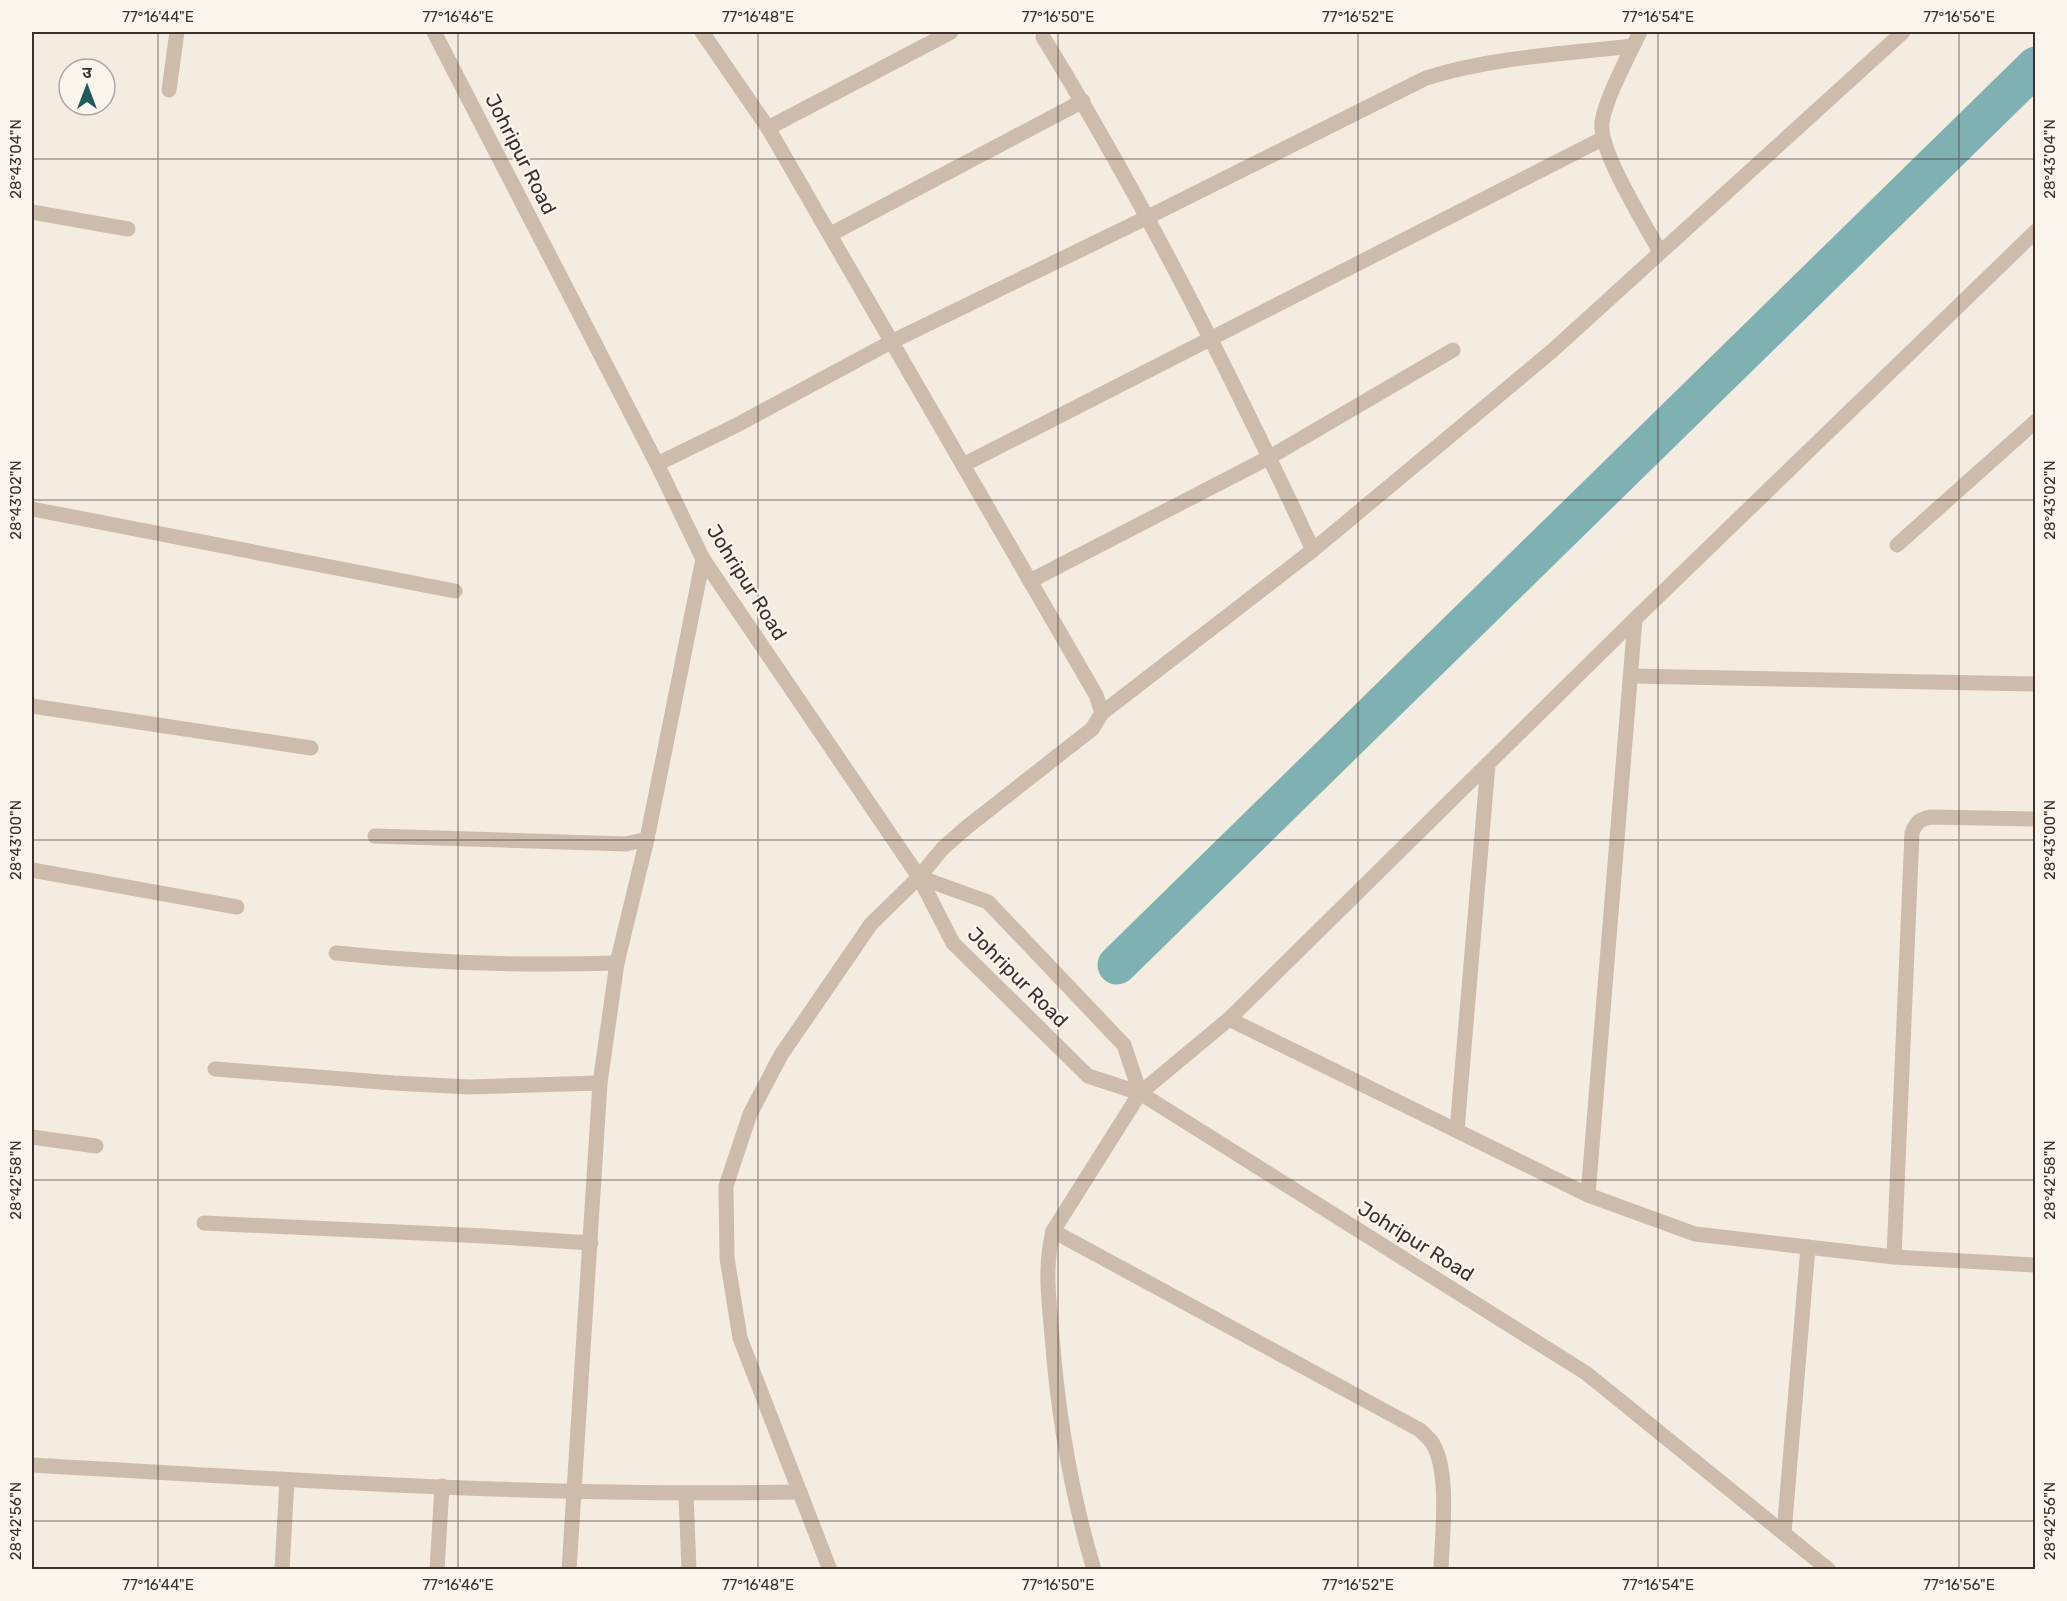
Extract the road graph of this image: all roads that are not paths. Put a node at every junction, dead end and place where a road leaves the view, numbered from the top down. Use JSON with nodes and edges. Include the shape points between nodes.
{"nodes":[{"id":1,"x":177,"y":32,"type":"edge"},
{"id":2,"x":434,"y":32,"type":"edge"},
{"id":3,"x":702,"y":32,"type":"edge"},
{"id":4,"x":951,"y":32,"type":"edge"},
{"id":5,"x":1903,"y":32,"type":"edge"},
{"id":6,"x":1043,"y":36,"type":"dead end"},
{"id":7,"x":1636,"y":39,"type":"edge"},
{"id":8,"x":169,"y":90,"type":"dead end"},
{"id":9,"x":1083,"y":101,"type":"junction"},
{"id":10,"x":768,"y":128,"type":"junction"},
{"id":11,"x":1602,"y":139,"type":"junction"},
{"id":12,"x":32,"y":212,"type":"edge"},
{"id":13,"x":1148,"y":217,"type":"junction"},
{"id":14,"x":128,"y":229,"type":"dead end"},
{"id":15,"x":2036,"y":231,"type":"edge"},
{"id":16,"x":831,"y":234,"type":"junction"},
{"id":17,"x":1660,"y":252,"type":"junction"},
{"id":18,"x":1210,"y":340,"type":"junction"},
{"id":19,"x":891,"y":342,"type":"junction"},
{"id":20,"x":1453,"y":350,"type":"dead end"},
{"id":21,"x":2036,"y":421,"type":"edge"},
{"id":22,"x":1270,"y":457,"type":"junction"},
{"id":23,"x":657,"y":464,"type":"junction"},
{"id":24,"x":963,"y":465,"type":"junction"},
{"id":25,"x":32,"y":509,"type":"edge"},
{"id":26,"x":1897,"y":545,"type":"dead end"},
{"id":27,"x":1313,"y":550,"type":"junction"},
{"id":28,"x":702,"y":559,"type":"junction"},
{"id":29,"x":1030,"y":581,"type":"junction"},
{"id":30,"x":454,"y":591,"type":"dead end"},
{"id":31,"x":1635,"y":619,"type":"junction"},
{"id":32,"x":1631,"y":676,"type":"junction"},
{"id":33,"x":2036,"y":684,"type":"edge"},
{"id":34,"x":32,"y":705,"type":"edge"},
{"id":35,"x":1102,"y":713,"type":"junction"},
{"id":36,"x":311,"y":748,"type":"dead end"},
{"id":37,"x":1488,"y":764,"type":"junction"},
{"id":38,"x":2036,"y":819,"type":"edge"},
{"id":39,"x":375,"y":836,"type":"dead end"},
{"id":40,"x":647,"y":839,"type":"junction"},
{"id":41,"x":32,"y":870,"type":"edge"},
{"id":42,"x":919,"y":877,"type":"junction"},
{"id":43,"x":237,"y":907,"type":"dead end"},
{"id":44,"x":336,"y":953,"type":"dead end"},
{"id":45,"x":617,"y":963,"type":"junction"},
{"id":46,"x":1229,"y":1019,"type":"junction"},
{"id":47,"x":215,"y":1069,"type":"dead end"},
{"id":48,"x":600,"y":1083,"type":"junction"},
{"id":49,"x":1140,"y":1093,"type":"junction"},
{"id":50,"x":1457,"y":1130,"type":"junction"},
{"id":51,"x":32,"y":1137,"type":"edge"},
{"id":52,"x":96,"y":1146,"type":"dead end"},
{"id":53,"x":1588,"y":1195,"type":"junction"},
{"id":54,"x":204,"y":1223,"type":"dead end"},
{"id":55,"x":1053,"y":1231,"type":"junction"},
{"id":56,"x":591,"y":1243,"type":"junction"},
{"id":57,"x":1808,"y":1247,"type":"junction"},
{"id":58,"x":1894,"y":1257,"type":"junction"},
{"id":59,"x":2036,"y":1265,"type":"edge"},
{"id":60,"x":32,"y":1465,"type":"edge"},
{"id":61,"x":286,"y":1480,"type":"junction"},
{"id":62,"x":442,"y":1486,"type":"junction"},
{"id":63,"x":572,"y":1491,"type":"junction"},
{"id":64,"x":800,"y":1492,"type":"junction"},
{"id":65,"x":686,"y":1494,"type":"junction"},
{"id":66,"x":1785,"y":1533,"type":"junction"},
{"id":67,"x":282,"y":1569,"type":"edge"},
{"id":68,"x":437,"y":1569,"type":"edge"},
{"id":69,"x":569,"y":1569,"type":"edge"},
{"id":70,"x":689,"y":1569,"type":"edge"},
{"id":71,"x":830,"y":1569,"type":"edge"},
{"id":72,"x":1094,"y":1569,"type":"edge"},
{"id":73,"x":1441,"y":1569,"type":"edge"},
{"id":74,"x":1829,"y":1569,"type":"edge"}],
"edges":[{"from":1,"to":8,"type":"street"},
{"from":2,"to":23,"type":"street","name":"Johripur Road"},
{"from":3,"to":10,"type":"street"},
{"from":4,"to":10,"type":"street"},
{"from":5,"to":17,"type":"street"},
{"from":6,"to":9,"type":"street"},
{"from":7,"to":11,"type":"street","via":[[1606,109]]},
{"from":7,"to":13,"type":"street","via":[[1492,62],[1426,78]]},
{"from":9,"to":13,"type":"street"},
{"from":9,"to":16,"type":"street"},
{"from":10,"to":16,"type":"street"},
{"from":11,"to":17,"type":"street"},
{"from":11,"to":18,"type":"street"},
{"from":12,"to":14,"type":"street"},
{"from":13,"to":18,"type":"street"},
{"from":13,"to":19,"type":"street"},
{"from":15,"to":31,"type":"street"},
{"from":16,"to":19,"type":"street"},
{"from":17,"to":27,"type":"street","via":[[1552,351]]},
{"from":18,"to":22,"type":"street"},
{"from":18,"to":24,"type":"street"},
{"from":19,"to":23,"type":"street"},
{"from":19,"to":24,"type":"street"},
{"from":20,"to":22,"type":"street"},
{"from":21,"to":26,"type":"street"},
{"from":22,"to":27,"type":"street"},
{"from":22,"to":29,"type":"street"},
{"from":23,"to":28,"type":"street","name":"Johripur Road"},
{"from":24,"to":29,"type":"street"},
{"from":25,"to":30,"type":"street"},
{"from":27,"to":35,"type":"street"},
{"from":28,"to":40,"type":"street"},
{"from":28,"to":42,"type":"street","name":"Johripur Road"},
{"from":29,"to":35,"type":"street","via":[[1096,695]]},
{"from":31,"to":32,"type":"street"},
{"from":31,"to":37,"type":"street"},
{"from":32,"to":33,"type":"street"},
{"from":32,"to":53,"type":"street"},
{"from":34,"to":36,"type":"street"},
{"from":35,"to":42,"type":"street","via":[[1092,729],[943,848]]},
{"from":37,"to":46,"type":"street"},
{"from":37,"to":50,"type":"street"},
{"from":38,"to":58,"type":"street","via":[[1931,817],[1921,819],[1912,833]]},
{"from":39,"to":40,"type":"street","via":[[626,844]]},
{"from":40,"to":45,"type":"street"},
{"from":41,"to":43,"type":"street"},
{"from":42,"to":49,"type":"street","name":"Johripur Road","via":[[953,943],[1088,1076]]},
{"from":42,"to":49,"type":"street","via":[[988,902],[1124,1044]]},
{"from":42,"to":64,"type":"street","via":[[871,924],[781,1055],[750,1114],[726,1186],[727,1258],[740,1338]]},
{"from":44,"to":45,"type":"street","via":[[475,964]]},
{"from":45,"to":48,"type":"street"},
{"from":46,"to":49,"type":"street"},
{"from":46,"to":50,"type":"street"},
{"from":47,"to":48,"type":"street","via":[[469,1087]]},
{"from":48,"to":56,"type":"street"},
{"from":49,"to":55,"type":"street"},
{"from":49,"to":66,"type":"street","name":"Johripur Road","via":[[1586,1373]]},
{"from":50,"to":53,"type":"street"},
{"from":51,"to":52,"type":"street"},
{"from":53,"to":57,"type":"street","via":[[1695,1234]]},
{"from":54,"to":56,"type":"street"},
{"from":55,"to":72,"type":"street","via":[[1047,1275],[1057,1402]]},
{"from":55,"to":73,"type":"street","via":[[1420,1430],[1432,1443],[1440,1464]]},
{"from":56,"to":63,"type":"street"},
{"from":57,"to":58,"type":"street"},
{"from":57,"to":66,"type":"street"},
{"from":58,"to":59,"type":"street"},
{"from":60,"to":61,"type":"street"},
{"from":61,"to":62,"type":"street"},
{"from":61,"to":67,"type":"street"},
{"from":62,"to":63,"type":"street"},
{"from":62,"to":68,"type":"street"},
{"from":63,"to":65,"type":"street"},
{"from":63,"to":69,"type":"street"},
{"from":64,"to":65,"type":"street"},
{"from":64,"to":71,"type":"street"},
{"from":65,"to":70,"type":"street"},
{"from":66,"to":74,"type":"street","name":"Johripur Road"}]}
